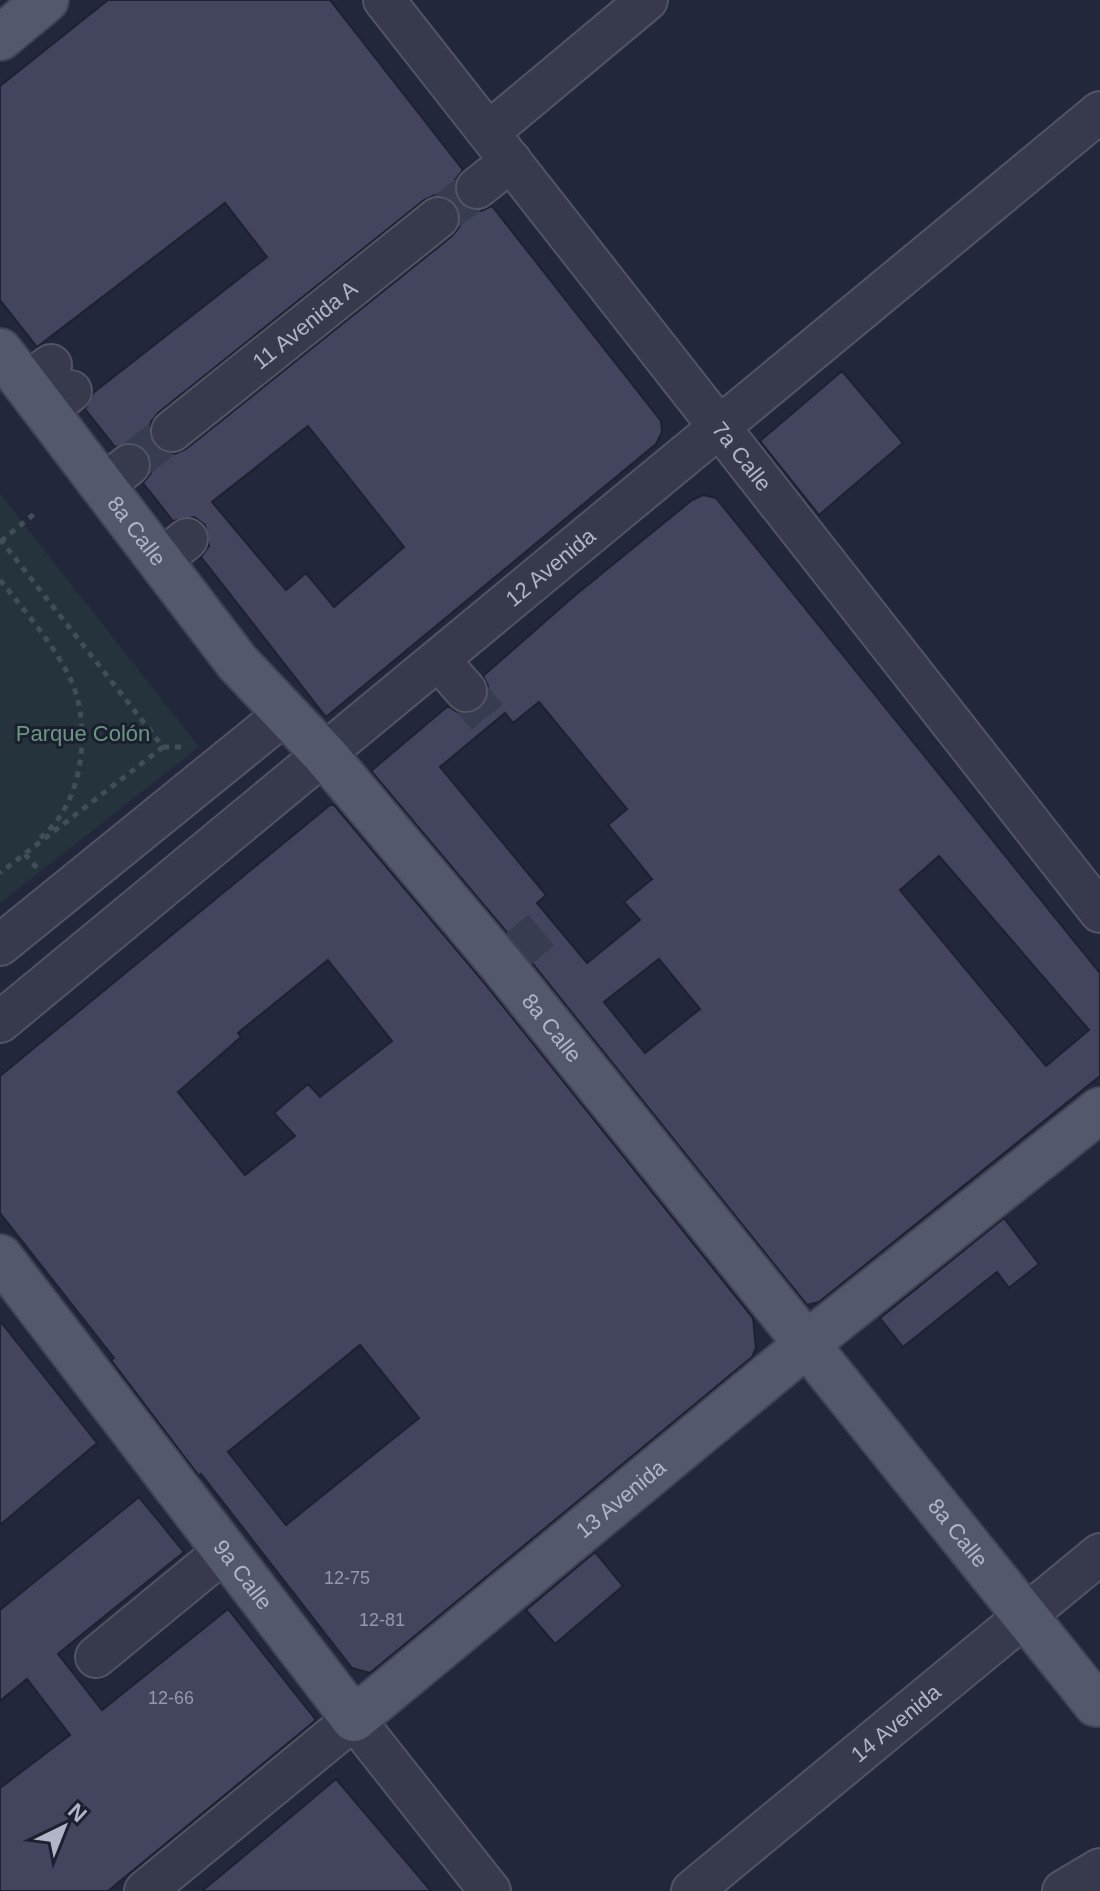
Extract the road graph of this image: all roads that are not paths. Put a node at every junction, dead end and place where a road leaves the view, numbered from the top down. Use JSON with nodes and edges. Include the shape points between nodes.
{"nodes":[{"id":1,"x":46,"y":0,"type":"edge"},
{"id":2,"x":384,"y":0,"type":"edge"},
{"id":3,"x":647,"y":0,"type":"edge"},
{"id":4,"x":0,"y":38,"type":"edge"},
{"id":5,"x":1100,"y":112,"type":"edge"},
{"id":6,"x":500,"y":147,"type":"junction"},
{"id":7,"x":477,"y":188,"type":"tunnel mouth"},
{"id":8,"x":438,"y":218,"type":"tunnel mouth"},
{"id":9,"x":39,"y":380,"type":"edge"},
{"id":10,"x":719,"y":425,"type":"junction"},
{"id":11,"x":172,"y":431,"type":"tunnel mouth"},
{"id":12,"x":439,"y":660,"type":"junction"},
{"id":13,"x":466,"y":691,"type":"tunnel mouth"},
{"id":14,"x":286,"y":713,"type":"junction"},
{"id":15,"x":325,"y":755,"type":"junction"},
{"id":16,"x":1100,"y":912,"type":"edge"},
{"id":17,"x":0,"y":945,"type":"edge"},
{"id":18,"x":0,"y":1022,"type":"edge"},
{"id":19,"x":1100,"y":1110,"type":"edge"},
{"id":20,"x":0,"y":1257,"type":"edge"},
{"id":21,"x":807,"y":1344,"type":"junction"},
{"id":22,"x":226,"y":1550,"type":"junction"},
{"id":23,"x":1100,"y":1554,"type":"edge"},
{"id":24,"x":1025,"y":1616,"type":"junction"},
{"id":25,"x":96,"y":1657,"type":"dead end"},
{"id":26,"x":1099,"y":1705,"type":"edge"},
{"id":27,"x":354,"y":1719,"type":"junction"},
{"id":28,"x":1100,"y":1869,"type":"edge"},
{"id":29,"x":145,"y":1891,"type":"edge"},
{"id":30,"x":490,"y":1891,"type":"edge"},
{"id":31,"x":692,"y":1891,"type":"edge"},
{"id":32,"x":1063,"y":1891,"type":"edge"}],
"edges":[{"from":1,"to":4,"type":"main road"},
{"from":2,"to":6,"type":"street","name":"7a Calle"},
{"from":3,"to":6,"type":"street"},
{"from":5,"to":10,"type":"street","name":"12 Avenida"},
{"from":6,"to":7,"type":"street"},
{"from":6,"to":10,"type":"street","name":"7a Calle"},
{"from":8,"to":11,"type":"street","name":"11 Avenida A"},
{"from":9,"to":14,"type":"main road","name":"8a Calle","via":[[174,550],[237,662]]},
{"from":10,"to":12,"type":"street","name":"12 Avenida"},
{"from":10,"to":16,"type":"street","name":"7a Calle"},
{"from":12,"to":13,"type":"street"},
{"from":12,"to":15,"type":"street","name":"12 Avenida"},
{"from":14,"to":15,"type":"main road","name":"8a Calle"},
{"from":14,"to":17,"type":"street"},
{"from":15,"to":18,"type":"street","name":"12 Avenida"},
{"from":15,"to":21,"type":"main road","name":"8a Calle","via":[[507,959]]},
{"from":19,"to":21,"type":"main road","name":"13 Avenida"},
{"from":20,"to":22,"type":"main road","name":"9a Calle"},
{"from":21,"to":24,"type":"main road","name":"8a Calle"},
{"from":21,"to":27,"type":"main road","name":"13 Avenida"},
{"from":22,"to":25,"type":"street"},
{"from":22,"to":27,"type":"main road","name":"9a Calle"},
{"from":23,"to":24,"type":"street","name":"14 Avenida"},
{"from":24,"to":26,"type":"main road","name":"8a Calle"},
{"from":24,"to":31,"type":"street","name":"14 Avenida"},
{"from":27,"to":29,"type":"street","name":"13 Avenida"},
{"from":27,"to":30,"type":"street","name":"9a Calle"},
{"from":28,"to":32,"type":"street"}]}
